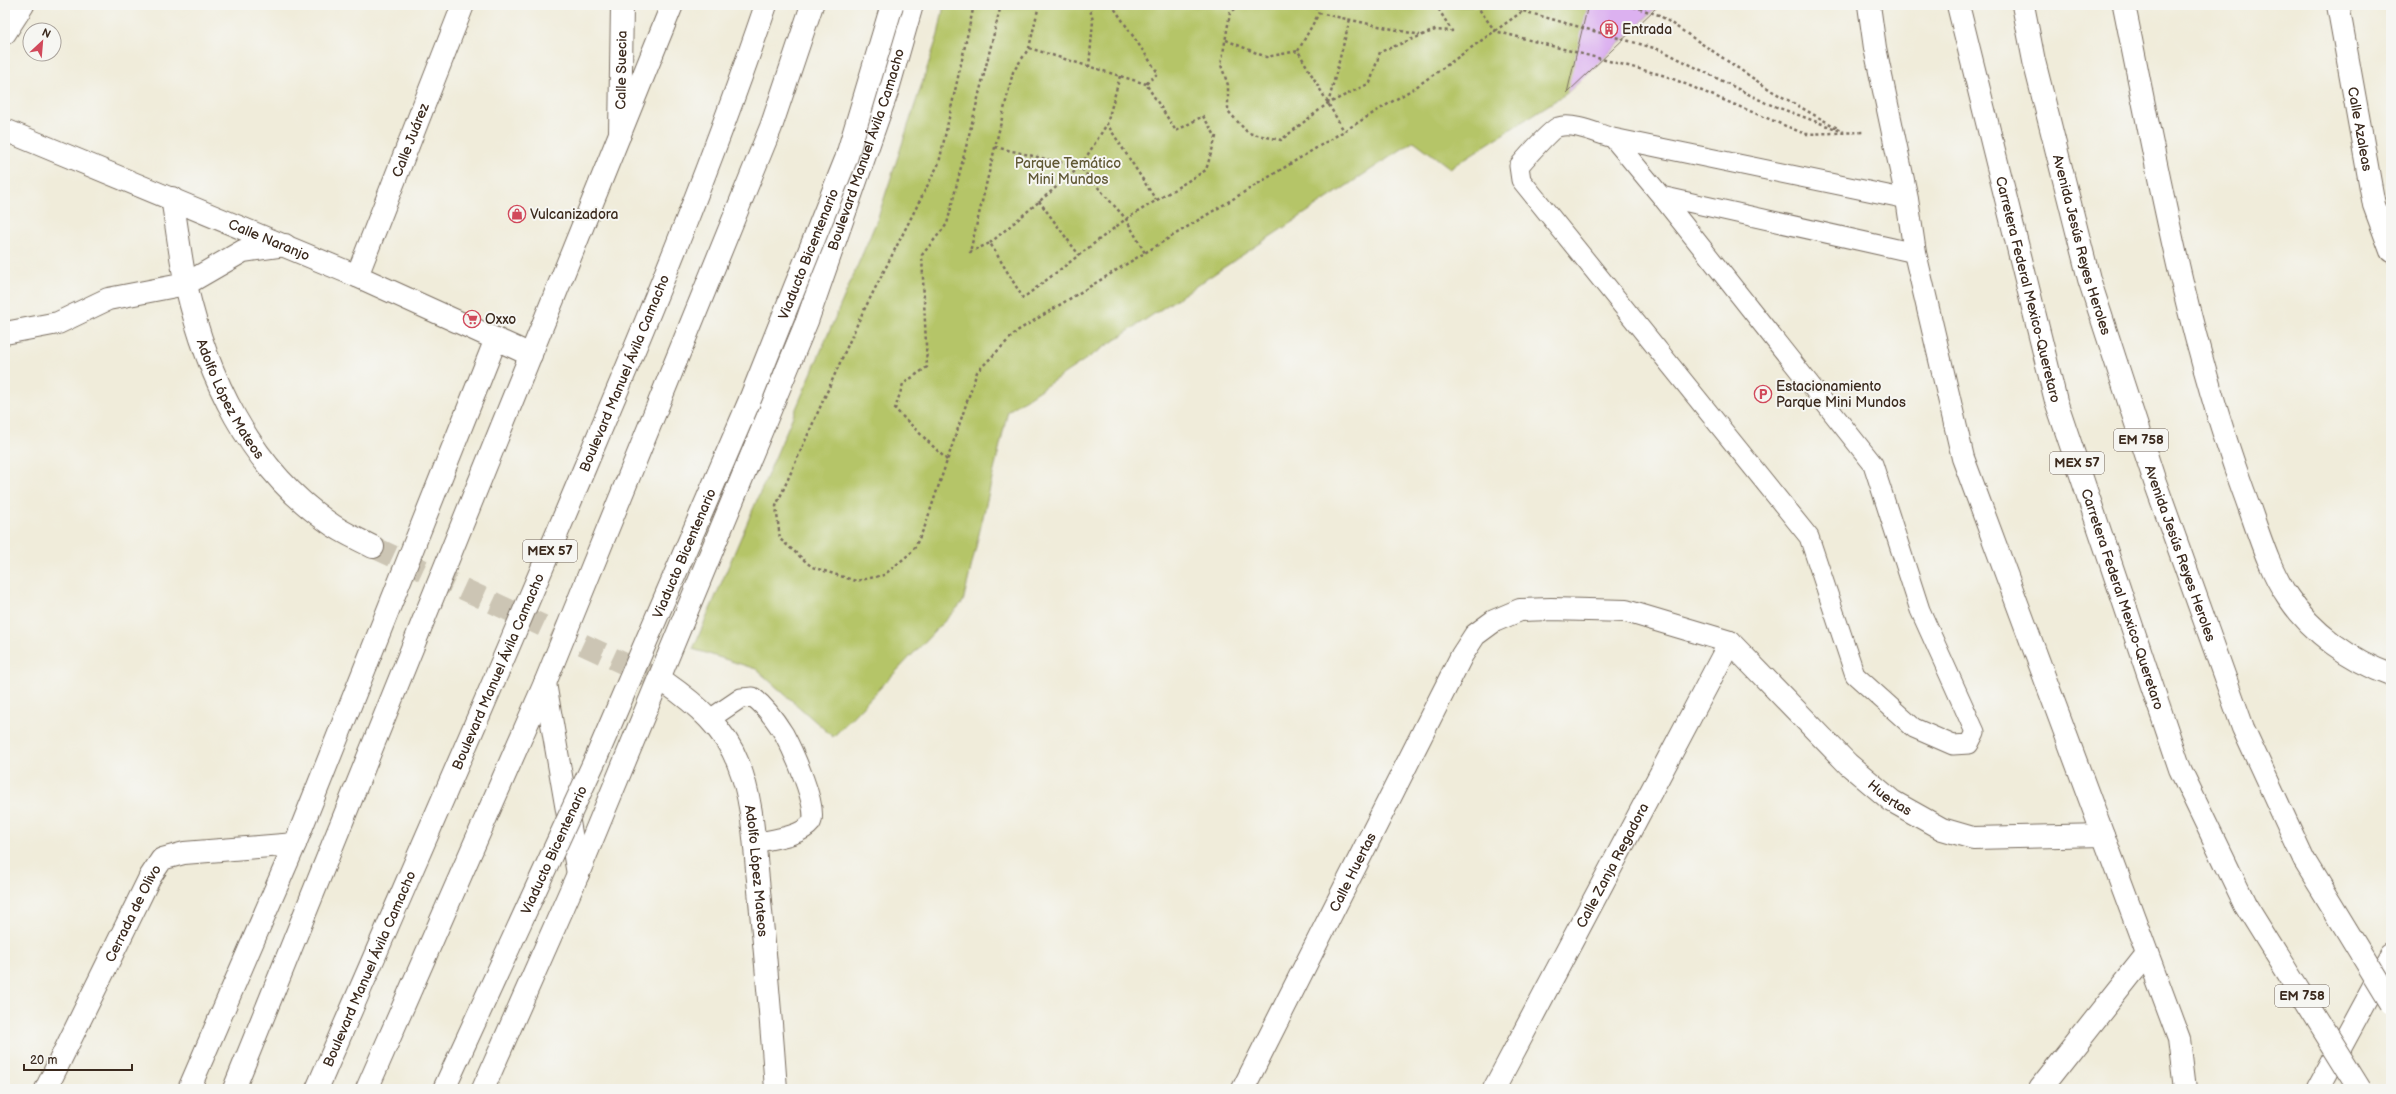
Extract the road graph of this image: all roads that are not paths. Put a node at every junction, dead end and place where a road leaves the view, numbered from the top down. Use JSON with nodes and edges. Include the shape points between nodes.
{"nodes":[{"id":1,"x":23,"y":5,"type":"edge"},
{"id":2,"x":463,"y":5,"type":"edge"},
{"id":3,"x":622,"y":5,"type":"edge"},
{"id":4,"x":672,"y":5,"type":"edge"},
{"id":5,"x":766,"y":5,"type":"edge"},
{"id":6,"x":812,"y":5,"type":"edge"},
{"id":7,"x":892,"y":5,"type":"edge"},
{"id":8,"x":912,"y":5,"type":"edge"},
{"id":9,"x":1869,"y":5,"type":"edge"},
{"id":10,"x":1958,"y":5,"type":"edge"},
{"id":11,"x":2023,"y":5,"type":"edge"},
{"id":12,"x":2124,"y":5,"type":"edge"},
{"id":13,"x":2338,"y":5,"type":"edge"},
{"id":14,"x":5,"y":33,"type":"edge"},
{"id":15,"x":5,"y":130,"type":"edge"},
{"id":16,"x":620,"y":134,"type":"junction"},
{"id":17,"x":1613,"y":138,"type":"junction"},
{"id":18,"x":1661,"y":196,"type":"junction"},
{"id":19,"x":172,"y":198,"type":"junction"},
{"id":20,"x":2383,"y":198,"type":"edge"},
{"id":21,"x":1907,"y":199,"type":"junction"},
{"id":22,"x":285,"y":245,"type":"junction"},
{"id":23,"x":2391,"y":251,"type":"edge"},
{"id":24,"x":1915,"y":253,"type":"junction"},
{"id":25,"x":357,"y":276,"type":"junction"},
{"id":26,"x":186,"y":284,"type":"junction"},
{"id":27,"x":5,"y":333,"type":"edge"},
{"id":28,"x":496,"y":339,"type":"junction"},
{"id":29,"x":531,"y":355,"type":"junction"},
{"id":30,"x":372,"y":547,"type":"tunnel mouth"},
{"id":31,"x":1730,"y":642,"type":"junction"},
{"id":32,"x":2391,"y":675,"type":"edge"},
{"id":33,"x":544,"y":683,"type":"junction"},
{"id":34,"x":666,"y":683,"type":"tunnel mouth"},
{"id":35,"x":710,"y":719,"type":"junction"},
{"id":36,"x":2103,"y":835,"type":"junction"},
{"id":37,"x":754,"y":843,"type":"junction"},
{"id":38,"x":295,"y":844,"type":"junction"},
{"id":39,"x":578,"y":874,"type":"junction"},
{"id":40,"x":2245,"y":904,"type":"joint"},
{"id":41,"x":2147,"y":954,"type":"junction"},
{"id":42,"x":2391,"y":954,"type":"edge"},
{"id":43,"x":2391,"y":1004,"type":"edge"},
{"id":44,"x":46,"y":1089,"type":"edge"},
{"id":45,"x":189,"y":1089,"type":"edge"},
{"id":46,"x":234,"y":1089,"type":"edge"},
{"id":47,"x":317,"y":1089,"type":"edge"},
{"id":48,"x":367,"y":1089,"type":"edge"},
{"id":49,"x":444,"y":1089,"type":"edge"},
{"id":50,"x":483,"y":1089,"type":"edge"},
{"id":51,"x":776,"y":1089,"type":"edge"},
{"id":52,"x":1243,"y":1089,"type":"edge"},
{"id":53,"x":1494,"y":1089,"type":"edge"},
{"id":54,"x":2040,"y":1089,"type":"edge"},
{"id":55,"x":2185,"y":1089,"type":"edge"},
{"id":56,"x":2318,"y":1089,"type":"edge"},
{"id":57,"x":2360,"y":1089,"type":"edge"}],
"edges":[{"from":1,"to":14,"type":"main road"},
{"from":2,"to":25,"type":"main road","name":"Calle Juárez"},
{"from":3,"to":16,"type":"main road","name":"Calle Suecia"},
{"from":4,"to":16,"type":"main road"},
{"from":5,"to":47,"type":"main road","name":"Boulevard Manuel Ávila Camacho","number":"MEX 57","via":[[729,113],[673,259]]},
{"from":6,"to":33,"type":"main road","number":"MEX 57","via":[[771,127]]},
{"from":7,"to":49,"type":"main road","name":"Viaducto Bicentenario","bridge":true,"via":[[846,159],[749,402],[596,758]]},
{"from":8,"to":39,"type":"main road","name":"Boulevard Manuel Ávila Camacho","via":[[888,89],[807,320]]},
{"from":9,"to":21,"type":"main road","via":[[1875,48]]},
{"from":10,"to":40,"type":"main road","name":"Carretera Federal Mexico-Queretaro","number":"MEX 57","via":[[2056,401],[2180,769]]},
{"from":11,"to":43,"type":"main road","name":"Avenida Jesús Reyes Heroles","number":"EM 758","bridge":true,"via":[[2034,61],[2089,279],[2155,482],[2243,728],[2304,860]]},
{"from":12,"to":32,"type":"main road","via":[[2176,263],[2231,456],[2267,556],[2287,597],[2322,638],[2374,669]]},
{"from":13,"to":20,"type":"main road","name":"Calle Azaleas"},
{"from":15,"to":19,"type":"main road","name":"Calle Naranjo"},
{"from":16,"to":29,"type":"main road"},
{"from":17,"to":18,"type":"lane"},
{"from":17,"to":18,"type":"lane","via":[[1571,126],[1558,127],[1519,166],[1521,180],[1809,537],[1855,675],[1914,728],[1953,745],[1969,744],[1975,732],[1920,610],[1873,464]]},
{"from":17,"to":21,"type":"lane"},
{"from":18,"to":24,"type":"lane"},
{"from":19,"to":22,"type":"main road","name":"Calle Naranjo"},
{"from":19,"to":26,"type":"main road","name":"Adolfo López Mateos"},
{"from":20,"to":23,"type":"main road","name":"Calle Azaleas"},
{"from":21,"to":24,"type":"main road"},
{"from":22,"to":25,"type":"main road","name":"Calle Naranjo"},
{"from":22,"to":26,"type":"main road","via":[[243,251]]},
{"from":24,"to":36,"type":"main road","via":[[1962,458]]},
{"from":25,"to":28,"type":"main road","name":"Calle Naranjo"},
{"from":26,"to":27,"type":"main road","via":[[108,299],[58,323]]},
{"from":26,"to":30,"type":"main road","name":"Adolfo López Mateos","via":[[201,342],[218,384],[244,432],[265,462],[305,504],[328,522]]},
{"from":28,"to":29,"type":"main road","name":"Calle Naranjo"},
{"from":28,"to":38,"type":"main road"},
{"from":29,"to":46,"type":"main road"},
{"from":31,"to":36,"type":"main road","name":"Huertas","via":[[1848,764],[1892,801],[1942,828],[1973,838]]},
{"from":31,"to":52,"type":"main road","name":"Calle Huertas","via":[[1626,612],[1551,608],[1520,610],[1494,621],[1475,635],[1462,655]]},
{"from":31,"to":53,"type":"main road","name":"Calle Zanja Regadora"},
{"from":33,"to":39,"type":"main road"},
{"from":33,"to":48,"type":"main road","number":"MEX 57"},
{"from":34,"to":35,"type":"main road","name":"Adolfo López Mateos","via":[[690,699]]},
{"from":35,"to":37,"type":"main road","name":"Adolfo López Mateos","via":[[738,762],[750,806]]},
{"from":35,"to":37,"type":"lane","via":[[741,698],[753,697],[761,703],[784,734],[803,775],[813,810],[812,822],[803,830]]},
{"from":36,"to":41,"type":"main road"},
{"from":37,"to":51,"type":"main road","name":"Adolfo López Mateos"},
{"from":38,"to":44,"type":"main road","name":"Cerrada de Olivo","via":[[184,853],[162,859],[150,877]]},
{"from":38,"to":45,"type":"main road"},
{"from":39,"to":50,"type":"main road","name":"Boulevard Manuel Ávila Camacho"},
{"from":40,"to":57,"type":"main road","number":"EM 758","bridge":true},
{"from":41,"to":54,"type":"main road"},
{"from":41,"to":55,"type":"main road","via":[[2179,1038]]},
{"from":42,"to":56,"type":"main road"}]}
